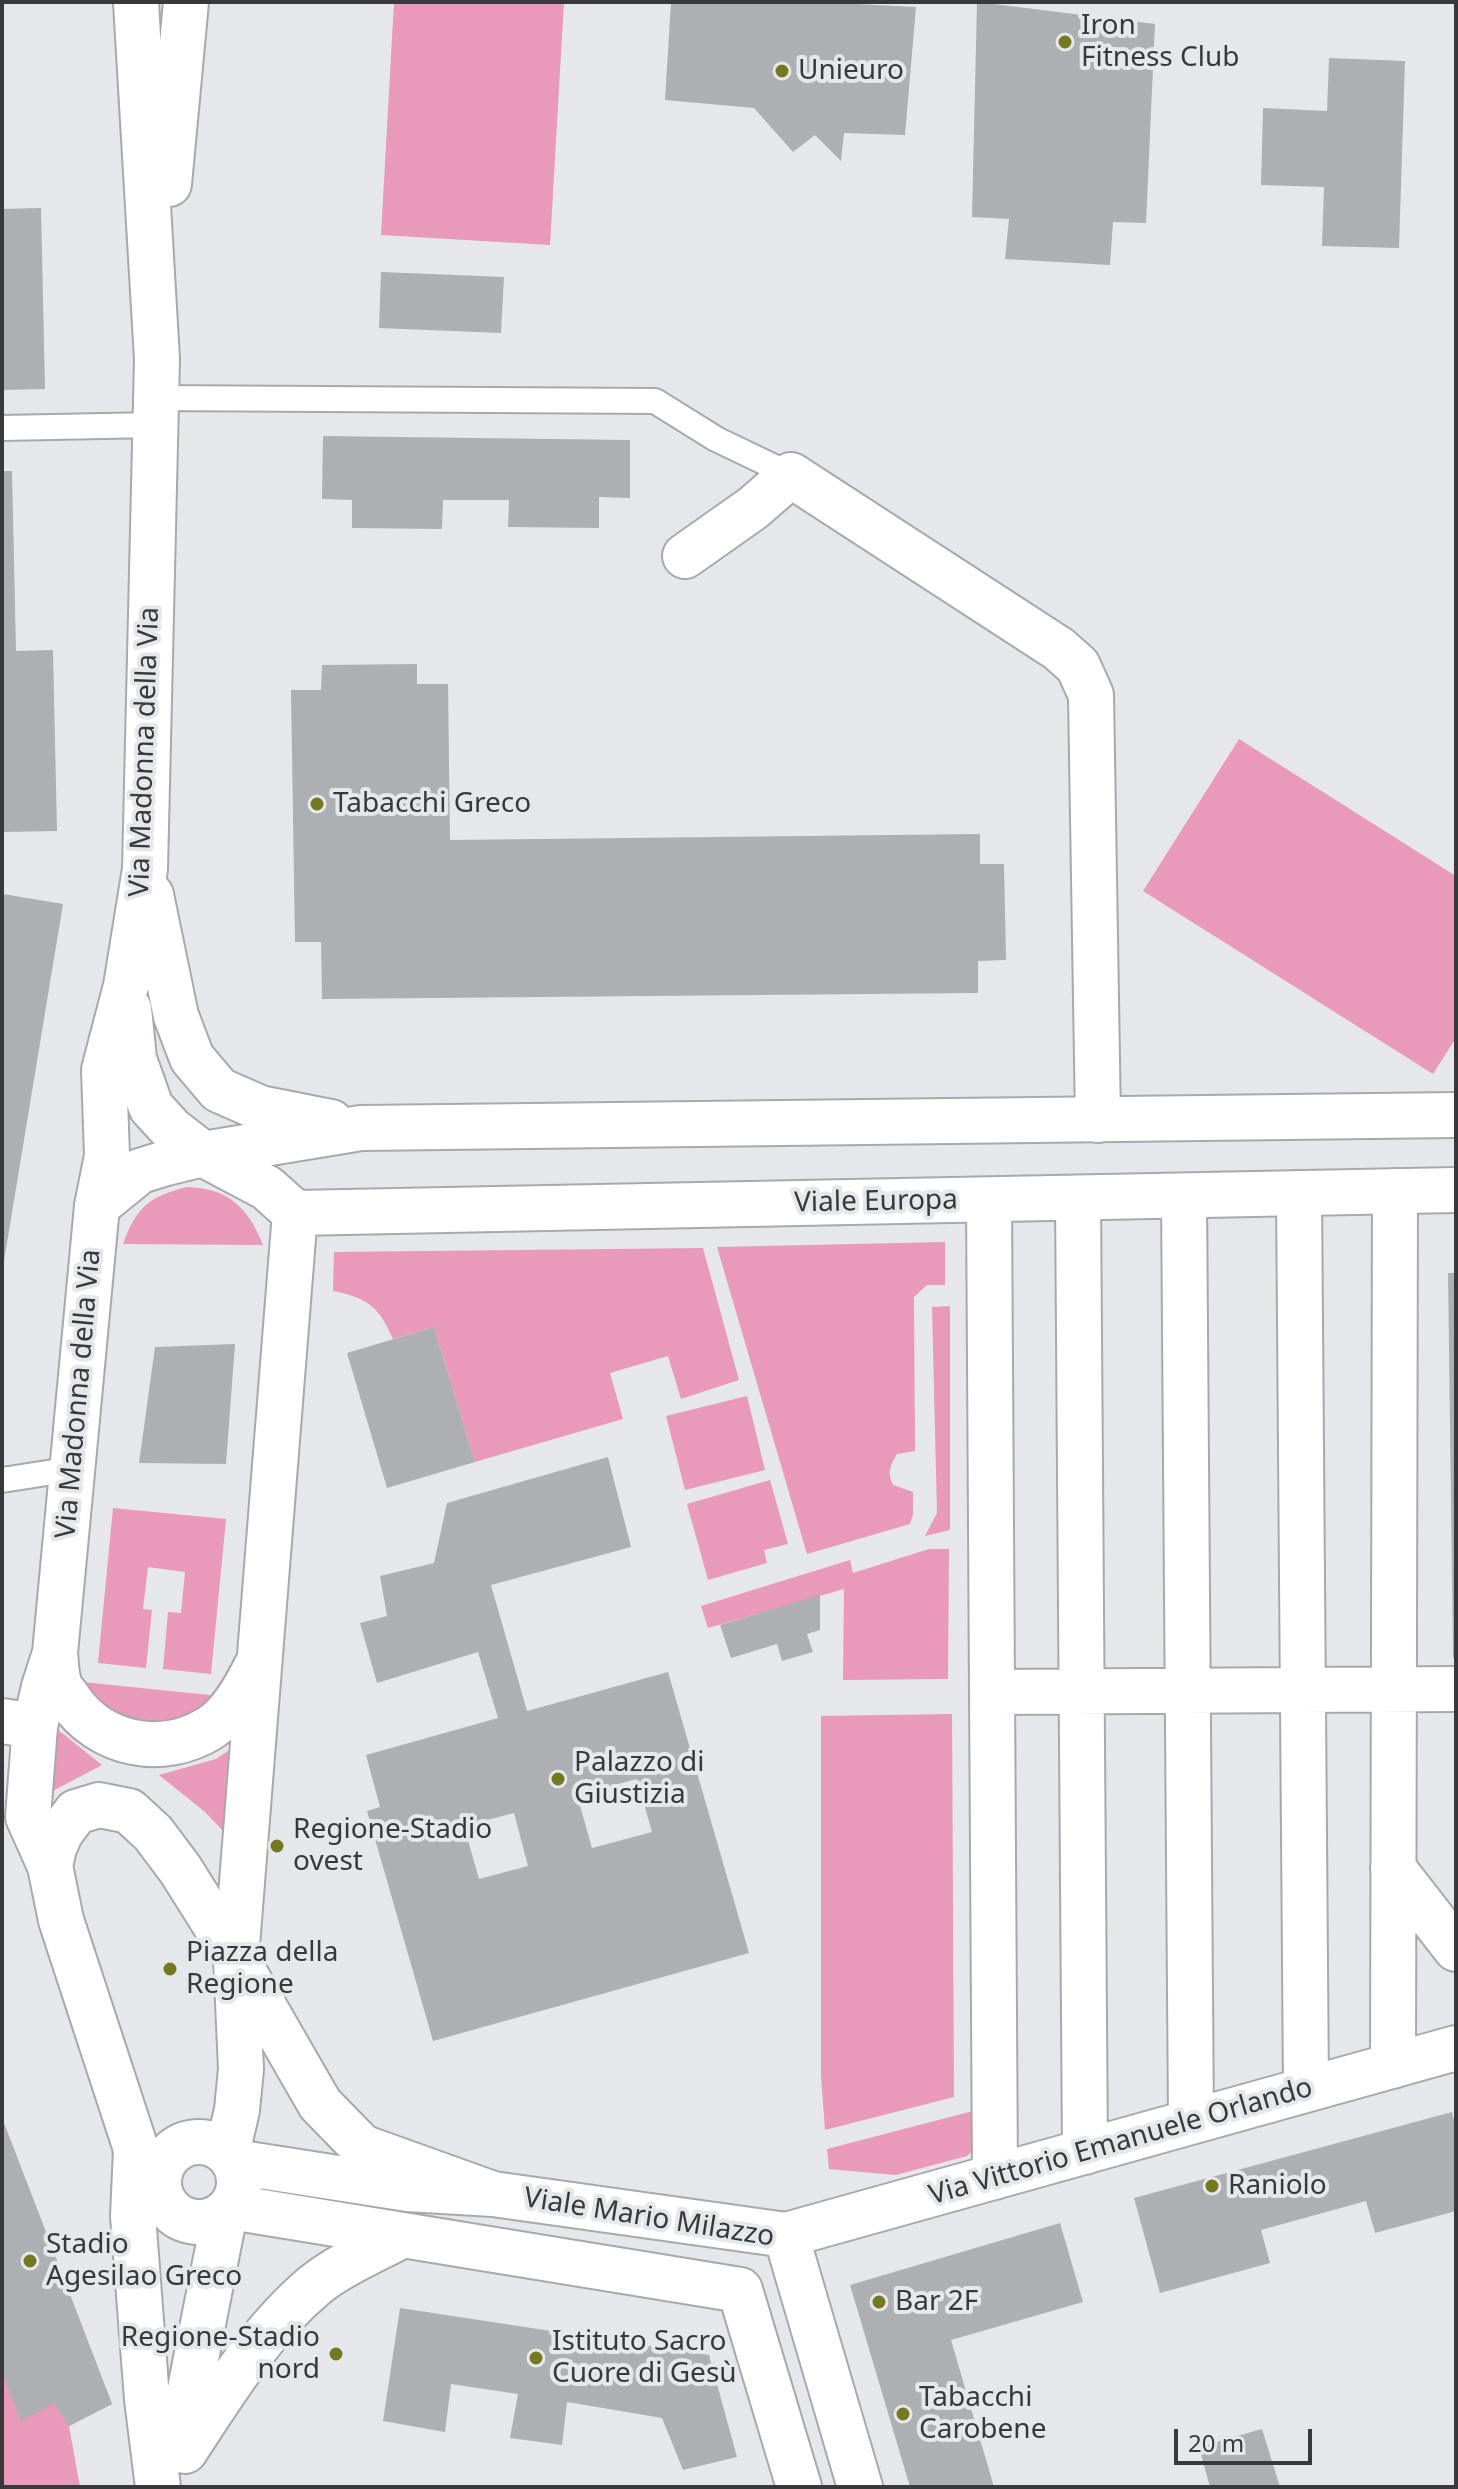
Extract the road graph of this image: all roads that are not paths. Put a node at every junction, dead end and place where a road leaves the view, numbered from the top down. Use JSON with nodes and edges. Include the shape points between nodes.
{"nodes":[{"id":1,"x":136,"y":2,"type":"edge"},
{"id":2,"x":186,"y":2,"type":"edge"},
{"id":3,"x":155,"y":330,"type":"junction"},
{"id":4,"x":155,"y":412,"type":"junction"},
{"id":5,"x":2,"y":428,"type":"edge"},
{"id":6,"x":791,"y":475,"type":"junction"},
{"id":7,"x":685,"y":556,"type":"dead end"},
{"id":8,"x":145,"y":869,"type":"junction"},
{"id":9,"x":126,"y":986,"type":"junction"},
{"id":10,"x":1456,"y":1115,"type":"edge"},
{"id":11,"x":1098,"y":1120,"type":"junction"},
{"id":12,"x":361,"y":1128,"type":"junction"},
{"id":13,"x":203,"y":1154,"type":"junction"},
{"id":14,"x":1456,"y":1190,"type":"edge"},
{"id":15,"x":1395,"y":1191,"type":"junction"},
{"id":16,"x":1299,"y":1193,"type":"junction"},
{"id":17,"x":1184,"y":1196,"type":"junction"},
{"id":18,"x":1078,"y":1198,"type":"junction"},
{"id":19,"x":989,"y":1200,"type":"junction"},
{"id":20,"x":97,"y":1206,"type":"junction"},
{"id":21,"x":295,"y":1213,"type":"junction"},
{"id":22,"x":73,"y":1469,"type":"junction"},
{"id":23,"x":2,"y":1480,"type":"edge"},
{"id":24,"x":258,"y":1662,"type":"junction"},
{"id":25,"x":1456,"y":1689,"type":"edge"},
{"id":26,"x":1302,"y":1690,"type":"junction"},
{"id":27,"x":1393,"y":1690,"type":"junction"},
{"id":28,"x":1081,"y":1691,"type":"junction"},
{"id":29,"x":1188,"y":1691,"type":"junction"},
{"id":30,"x":992,"y":1692,"type":"junction"},
{"id":31,"x":34,"y":1697,"type":"edge"},
{"id":32,"x":50,"y":1866,"type":"junction"},
{"id":33,"x":1393,"y":1868,"type":"junction"},
{"id":34,"x":1456,"y":1949,"type":"edge"},
{"id":35,"x":236,"y":1958,"type":"junction"},
{"id":36,"x":1456,"y":2048,"type":"edge"},
{"id":37,"x":1393,"y":2066,"type":"junction"},
{"id":38,"x":1306,"y":2090,"type":"junction"},
{"id":39,"x":1191,"y":2122,"type":"junction"},
{"id":40,"x":1085,"y":2152,"type":"junction"},
{"id":41,"x":231,"y":2158,"type":"junction"},
{"id":42,"x":995,"y":2177,"type":"junction"},
{"id":43,"x":149,"y":2180,"type":"junction"},
{"id":44,"x":493,"y":2194,"type":"junction"},
{"id":45,"x":228,"y":2210,"type":"junction"},
{"id":46,"x":786,"y":2235,"type":"junction"},
{"id":47,"x":401,"y":2236,"type":"junction"},
{"id":48,"x":184,"y":2469,"type":"edge"},
{"id":49,"x":158,"y":2487,"type":"edge"},
{"id":50,"x":799,"y":2487,"type":"edge"},
{"id":51,"x":860,"y":2487,"type":"edge"}],
"edges":[{"from":1,"to":3,"type":"street","name":"Via Madonna della Via"},
{"from":2,"to":3,"type":"street"},
{"from":3,"to":4,"type":"street","name":"Via Madonna della Via"},
{"from":4,"to":5,"type":"lane"},
{"from":4,"to":6,"type":"lane","via":[[655,401],[716,439]]},
{"from":4,"to":8,"type":"street","name":"Via Madonna della Via"},
{"from":6,"to":7,"type":"street"},
{"from":6,"to":11,"type":"street","via":[[1078,666],[1091,695]]},
{"from":8,"to":9,"type":"street","name":"Via Madonna della Via"},
{"from":8,"to":12,"type":"street","via":[[176,1016],[192,1058],[219,1090],[260,1108]]},
{"from":9,"to":13,"type":"street","via":[[134,1059],[151,1107]]},
{"from":9,"to":20,"type":"street","name":"Via Madonna della Via","via":[[104,1070],[107,1156]]},
{"from":10,"to":11,"type":"street"},
{"from":11,"to":12,"type":"street"},
{"from":12,"to":13,"type":"street"},
{"from":13,"to":20,"type":"street","via":[[140,1171]]},
{"from":13,"to":21,"type":"street","via":[[267,1188]]},
{"from":14,"to":15,"type":"street","name":"Viale Europa"},
{"from":15,"to":16,"type":"street","name":"Viale Europa"},
{"from":15,"to":27,"type":"street"},
{"from":16,"to":17,"type":"street","name":"Viale Europa"},
{"from":16,"to":26,"type":"street"},
{"from":17,"to":18,"type":"street","name":"Viale Europa"},
{"from":17,"to":29,"type":"street"},
{"from":18,"to":19,"type":"street","name":"Viale Europa"},
{"from":18,"to":28,"type":"street"},
{"from":19,"to":21,"type":"street","name":"Viale Europa"},
{"from":19,"to":30,"type":"street"},
{"from":20,"to":22,"type":"street","name":"Via Madonna della Via"},
{"from":21,"to":24,"type":"street"},
{"from":22,"to":23,"type":"lane"},
{"from":22,"to":31,"type":"street","name":"Via Madonna della Via"},
{"from":24,"to":31,"type":"street","via":[[238,1699],[212,1727],[186,1740],[155,1745],[123,1741],[98,1729],[59,1684]]},
{"from":24,"to":35,"type":"street"},
{"from":25,"to":27,"type":"street"},
{"from":26,"to":27,"type":"street"},
{"from":26,"to":29,"type":"street"},
{"from":26,"to":38,"type":"street"},
{"from":27,"to":33,"type":"street"},
{"from":28,"to":29,"type":"street"},
{"from":28,"to":30,"type":"street"},
{"from":28,"to":40,"type":"street"},
{"from":29,"to":39,"type":"street"},
{"from":30,"to":42,"type":"street"},
{"from":31,"to":32,"type":"street","name":"Via Madonna della Via","via":[[28,1817]]},
{"from":32,"to":35,"type":"street","via":[[61,1832],[76,1812],[99,1805],[129,1811],[180,1869]]},
{"from":32,"to":43,"type":"street","name":"Via Madonna della Via","via":[[61,1920]]},
{"from":33,"to":34,"type":"street"},
{"from":33,"to":37,"type":"street"},
{"from":35,"to":41,"type":"street","via":[[241,2069]]},
{"from":35,"to":44,"type":"street","via":[[320,2104],[362,2147]]},
{"from":36,"to":37,"type":"street","name":"Via Vittorio Emanuele Orlando"},
{"from":37,"to":38,"type":"street","name":"Via Vittorio Emanuele Orlando"},
{"from":38,"to":39,"type":"street","name":"Via Vittorio Emanuele Orlando"},
{"from":39,"to":40,"type":"street","name":"Via Vittorio Emanuele Orlando"},
{"from":40,"to":42,"type":"street","name":"Via Vittorio Emanuele Orlando"},
{"from":41,"to":43,"type":"street","via":[[211,2143],[193,2141],[176,2148]]},
{"from":41,"to":44,"type":"street","via":[[408,2189]]},
{"from":41,"to":45,"type":"street","via":[[239,2193]]},
{"from":42,"to":46,"type":"street","name":"Via Vittorio Emanuele Orlando"},
{"from":43,"to":45,"type":"street","via":[[173,2213],[189,2221],[208,2221]]},
{"from":43,"to":49,"type":"street","name":"Via Madonna della Via","via":[[147,2399]]},
{"from":44,"to":46,"type":"street","name":"Viale Mario Milazzo"},
{"from":45,"to":47,"type":"street"},
{"from":45,"to":48,"type":"street","via":[[188,2399]]},
{"from":46,"to":51,"type":"street","name":"Viale Mario Milazzo"},
{"from":47,"to":48,"type":"street","via":[[316,2284],[274,2327],[237,2373]]},
{"from":47,"to":50,"type":"street","name":"Viale Mario Milazzo","via":[[740,2290]]}]}
